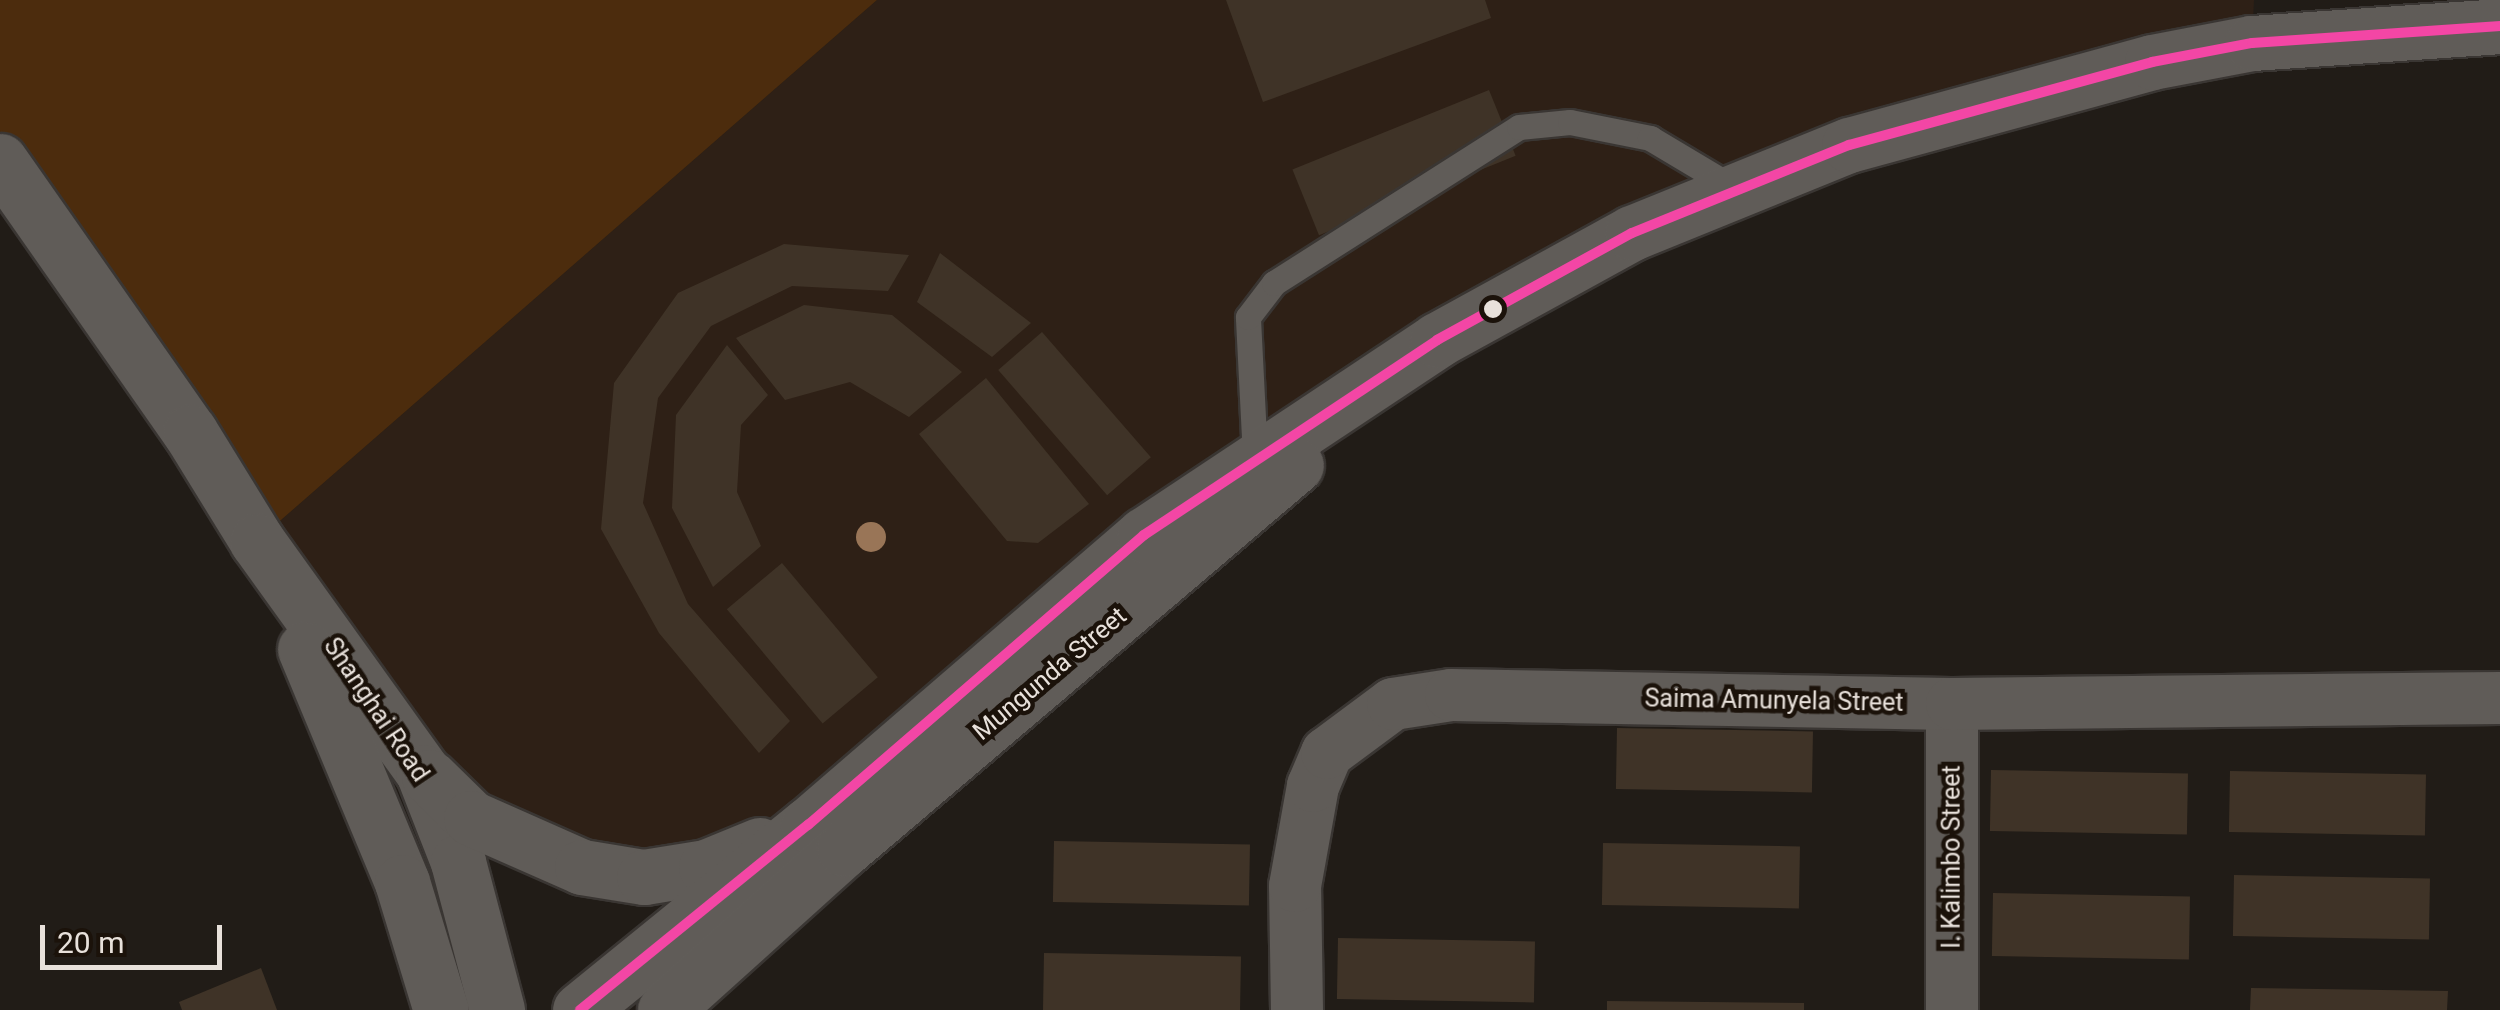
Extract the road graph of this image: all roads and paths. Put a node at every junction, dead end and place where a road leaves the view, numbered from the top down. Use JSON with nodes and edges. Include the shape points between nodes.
{"nodes":[{"id":1,"x":2500,"y":26,"type":"edge"},
{"id":2,"x":0,"y":160,"type":"edge"},
{"id":3,"x":1736,"y":189,"type":"junction"},
{"id":4,"x":1437,"y":340,"type":"junction"},
{"id":5,"x":1254,"y":457,"type":"junction"},
{"id":6,"x":257,"y":541,"type":"junction"},
{"id":7,"x":2500,"y":698,"type":"edge"},
{"id":8,"x":1952,"y":704,"type":"junction"},
{"id":9,"x":423,"y":772,"type":"junction"},
{"id":10,"x":808,"y":825,"type":"junction"},
{"id":11,"x":441,"y":1010,"type":"edge"},
{"id":12,"x":497,"y":1010,"type":"edge"},
{"id":13,"x":580,"y":1010,"type":"edge"},
{"id":14,"x":665,"y":1010,"type":"edge"},
{"id":15,"x":1297,"y":1010,"type":"edge"},
{"id":16,"x":1952,"y":1010,"type":"edge"}],
"edges":[{"from":1,"to":3,"type":"street","name":"Mungunda Street","via":[[2252,43],[2152,62],[1849,145]]},
{"from":2,"to":6,"type":"street","name":"Shanghai Road","via":[[190,432]]},
{"from":3,"to":4,"type":"street","name":"Mungunda Street","via":[[1632,232]]},
{"from":3,"to":5,"type":"lane","via":[[1650,138],[1570,122],[1519,127],[1274,283],[1248,316]]},
{"from":4,"to":5,"type":"street","name":"Mungunda Street"},
{"from":4,"to":14,"type":"street","name":"Mungunda Street"},
{"from":5,"to":10,"type":"street","name":"Mungunda Street","via":[[1144,535]]},
{"from":6,"to":9,"type":"street","name":"Shanghai Road"},
{"from":6,"to":11,"type":"street","name":"Shanghai Road","via":[[341,728],[414,916]]},
{"from":7,"to":8,"type":"street","name":"Saima Amunyela Street"},
{"from":8,"to":15,"type":"street","name":"Saima Amunyela Street","via":[[1451,695],[1393,704],[1327,754],[1313,786],[1296,886]]},
{"from":8,"to":16,"type":"street","name":"I. Kalimbo Street"},
{"from":9,"to":10,"type":"street","via":[[471,818],[532,849],[582,867],[644,877],[706,867]]},
{"from":9,"to":12,"type":"street","name":"Shanghai Road","via":[[458,862]]},
{"from":10,"to":13,"type":"street","name":"Mungunda Street"}]}
